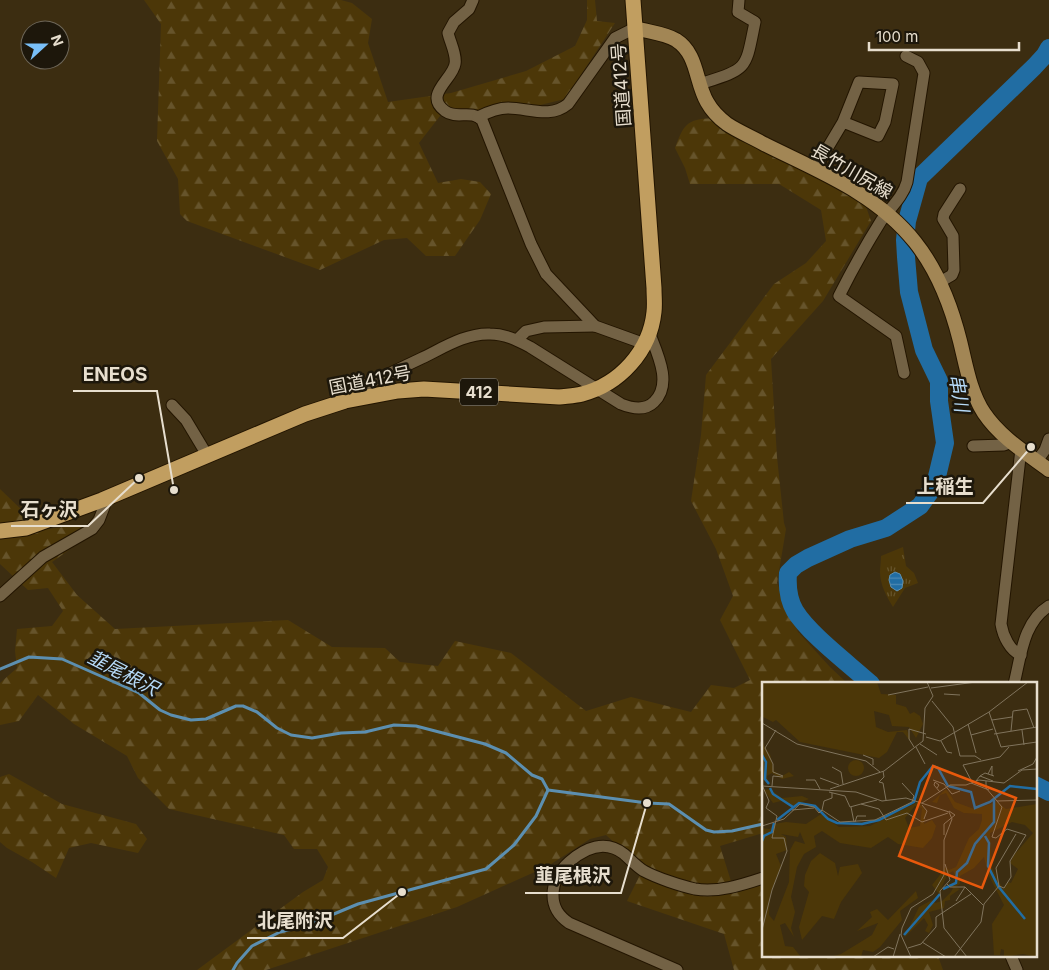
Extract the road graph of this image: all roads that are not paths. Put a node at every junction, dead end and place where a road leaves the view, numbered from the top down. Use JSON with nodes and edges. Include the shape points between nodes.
{"nodes":[{"id":1,"x":473,"y":0,"type":"edge"},
{"id":2,"x":632,"y":0,"type":"edge"},
{"id":3,"x":738,"y":0,"type":"edge"},
{"id":4,"x":635,"y":28,"type":"junction"},
{"id":5,"x":906,"y":56,"type":"dead end"},
{"id":6,"x":700,"y":84,"type":"junction"},
{"id":7,"x":478,"y":117,"type":"junction"},
{"id":8,"x":843,"y":122,"type":"junction"},
{"id":9,"x":815,"y":169,"type":"junction"},
{"id":10,"x":960,"y":189,"type":"dead end"},
{"id":11,"x":889,"y":214,"type":"junction"},
{"id":12,"x":937,"y":277,"type":"junction"},
{"id":13,"x":595,"y":326,"type":"junction"},
{"id":14,"x":647,"y":338,"type":"junction"},
{"id":15,"x":517,"y":340,"type":"junction"},
{"id":16,"x":904,"y":373,"type":"dead end"},
{"id":17,"x":597,"y":389,"type":"junction"},
{"id":18,"x":351,"y":399,"type":"junction"},
{"id":19,"x":172,"y":405,"type":"dead end"},
{"id":20,"x":1049,"y":439,"type":"edge"},
{"id":21,"x":1016,"y":445,"type":"junction"},
{"id":22,"x":973,"y":446,"type":"dead end"},
{"id":23,"x":207,"y":455,"type":"junction"},
{"id":24,"x":1037,"y":461,"type":"junction"},
{"id":25,"x":1049,"y":470,"type":"edge"},
{"id":26,"x":102,"y":500,"type":"junction"},
{"id":27,"x":0,"y":531,"type":"edge"},
{"id":28,"x":0,"y":596,"type":"edge"},
{"id":29,"x":1049,"y":606,"type":"edge"},
{"id":30,"x":1021,"y":655,"type":"junction"},
{"id":31,"x":1014,"y":682,"type":"edge"},
{"id":32,"x":762,"y":878,"type":"edge"},
{"id":33,"x":1012,"y":958,"type":"edge"},
{"id":34,"x":677,"y":970,"type":"edge"},
{"id":35,"x":1017,"y":970,"type":"edge"}],
"edges":[{"from":1,"to":7,"type":"street","via":[[448,33],[456,63],[440,87],[438,99],[444,111],[452,115]]},
{"from":2,"to":4,"type":"highway","name":"国道412号","number":"412"},
{"from":3,"to":6,"type":"street","via":[[738,12],[755,22],[747,59],[732,73]]},
{"from":4,"to":6,"type":"main road","name":"長竹川尻線","via":[[681,44],[693,62]]},
{"from":4,"to":7,"type":"street","via":[[615,38],[564,108],[550,112],[501,108]]},
{"from":4,"to":14,"type":"highway","name":"国道412号","number":"412","via":[[654,288],[654,313]]},
{"from":5,"to":11,"type":"street","via":[[918,62],[924,73],[907,182]]},
{"from":6,"to":9,"type":"main road","name":"長竹川尻線","via":[[708,104],[727,124]]},
{"from":7,"to":13,"type":"street","via":[[488,132],[546,274]]},
{"from":8,"to":8,"type":"street","via":[[859,82],[893,84],[885,122],[878,136]]},
{"from":8,"to":9,"type":"street"},
{"from":9,"to":11,"type":"main road","name":"長竹川尻線","via":[[857,191]]},
{"from":10,"to":12,"type":"street","via":[[943,219],[952,236],[954,270],[952,275]]},
{"from":11,"to":12,"type":"main road","name":"長竹川尻線","via":[[915,242]]},
{"from":11,"to":16,"type":"street","via":[[865,247],[839,296],[896,336]]},
{"from":12,"to":21,"type":"main road","name":"長竹川尻線","via":[[951,310],[978,401],[992,424]]},
{"from":13,"to":14,"type":"street"},
{"from":13,"to":15,"type":"street","via":[[544,327],[526,331]]},
{"from":14,"to":17,"type":"highway","name":"国道412号","number":"412","via":[[636,360]]},
{"from":14,"to":17,"type":"street","via":[[660,363],[664,384],[660,397],[651,405],[631,407]]},
{"from":15,"to":17,"type":"street"},
{"from":15,"to":18,"type":"street","via":[[489,334],[464,338],[359,388]]},
{"from":17,"to":18,"type":"highway","name":"国道412号","number":"412","via":[[559,397],[398,390]]},
{"from":18,"to":23,"type":"highway","name":"国道412号","number":"412","via":[[305,414]]},
{"from":19,"to":23,"type":"street","via":[[186,420]]},
{"from":20,"to":24,"type":"street"},
{"from":21,"to":22,"type":"street"},
{"from":21,"to":24,"type":"main road","name":"長竹川尻線"},
{"from":21,"to":30,"type":"street","via":[[1001,624],[1005,638]]},
{"from":23,"to":26,"type":"highway","name":"国道412号","number":"412"},
{"from":24,"to":25,"type":"main road","name":"長竹川尻線"},
{"from":26,"to":27,"type":"highway","name":"国道412号","number":"412","via":[[26,528]]},
{"from":26,"to":28,"type":"street","via":[[104,508],[92,528],[43,557]]},
{"from":29,"to":30,"type":"street","via":[[1033,621]]},
{"from":30,"to":31,"type":"street"},
{"from":32,"to":34,"type":"street","via":[[711,890],[695,889],[646,872],[615,848],[601,845],[587,849],[559,871],[554,882],[553,901],[561,917]]},
{"from":33,"to":35,"type":"street"}]}
